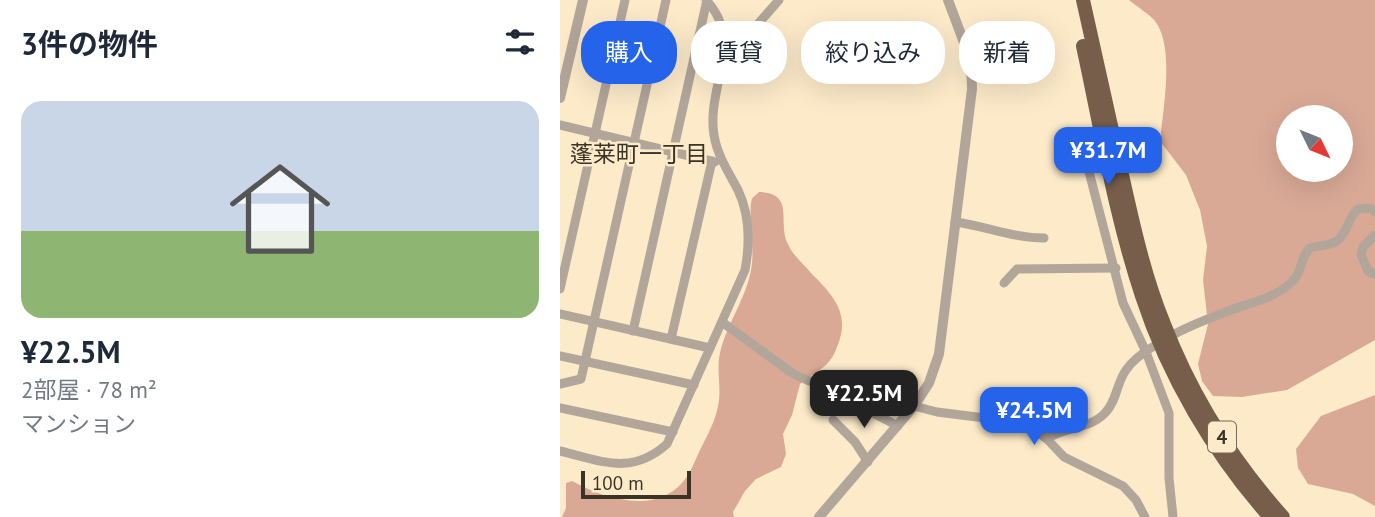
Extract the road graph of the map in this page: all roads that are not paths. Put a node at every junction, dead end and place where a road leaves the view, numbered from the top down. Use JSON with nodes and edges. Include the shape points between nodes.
{"nodes":[{"id":1,"x":583,"y":0,"type":"edge"},
{"id":2,"x":625,"y":0,"type":"edge"},
{"id":3,"x":666,"y":0,"type":"edge"},
{"id":4,"x":706,"y":0,"type":"edge"},
{"id":5,"x":779,"y":0,"type":"edge"},
{"id":6,"x":948,"y":0,"type":"edge"},
{"id":7,"x":1073,"y":0,"type":"edge"},
{"id":8,"x":1083,"y":0,"type":"edge"},
{"id":9,"x":720,"y":21,"type":"edge"},
{"id":10,"x":761,"y":21,"type":"edge"},
{"id":11,"x":719,"y":84,"type":"edge"},
{"id":12,"x":560,"y":98,"type":"edge"},
{"id":13,"x":560,"y":125,"type":"edge"},
{"id":14,"x":595,"y":133,"type":"junction"},
{"id":15,"x":634,"y":142,"type":"junction"},
{"id":16,"x":673,"y":152,"type":"junction"},
{"id":17,"x":712,"y":161,"type":"junction"},
{"id":18,"x":724,"y":164,"type":"junction"},
{"id":19,"x":1087,"y":165,"type":"dead end"},
{"id":20,"x":1375,"y":212,"type":"edge"},
{"id":21,"x":956,"y":222,"type":"junction"},
{"id":22,"x":1375,"y":235,"type":"edge"},
{"id":23,"x":1044,"y":238,"type":"dead end"},
{"id":24,"x":1116,"y":268,"type":"junction"},
{"id":25,"x":1375,"y":274,"type":"edge"},
{"id":26,"x":1004,"y":284,"type":"dead end"},
{"id":27,"x":560,"y":289,"type":"edge"},
{"id":28,"x":560,"y":314,"type":"edge"},
{"id":29,"x":593,"y":322,"type":"junction"},
{"id":30,"x":722,"y":322,"type":"junction"},
{"id":31,"x":1161,"y":330,"type":"junction"},
{"id":32,"x":633,"y":331,"type":"junction"},
{"id":33,"x":671,"y":340,"type":"junction"},
{"id":34,"x":710,"y":348,"type":"junction"},
{"id":35,"x":1170,"y":351,"type":"junction"},
{"id":36,"x":1146,"y":352,"type":"junction"},
{"id":37,"x":560,"y":356,"type":"edge"},
{"id":38,"x":585,"y":361,"type":"junction"},
{"id":39,"x":560,"y":384,"type":"edge"},
{"id":40,"x":694,"y":385,"type":"junction"},
{"id":41,"x":914,"y":406,"type":"junction"},
{"id":42,"x":560,"y":408,"type":"edge"},
{"id":43,"x":833,"y":420,"type":"dead end"},
{"id":44,"x":898,"y":426,"type":"junction"},
{"id":45,"x":673,"y":432,"type":"junction"},
{"id":46,"x":1047,"y":439,"type":"junction"},
{"id":47,"x":560,"y":451,"type":"edge"},
{"id":48,"x":867,"y":462,"type":"junction"},
{"id":49,"x":819,"y":517,"type":"edge"},
{"id":50,"x":1145,"y":517,"type":"edge"},
{"id":51,"x":1173,"y":517,"type":"edge"},
{"id":52,"x":1270,"y":517,"type":"edge"},
{"id":53,"x":1283,"y":517,"type":"edge"}],
"edges":[{"from":1,"to":12,"type":"street"},
{"from":2,"to":14,"type":"street"},
{"from":3,"to":15,"type":"street"},
{"from":4,"to":9,"type":"street"},
{"from":4,"to":16,"type":"street"},
{"from":5,"to":10,"type":"street"},
{"from":6,"to":21,"type":"street","via":[[972,71]]},
{"from":7,"to":31,"type":"highway","number":"4","via":[[1130,254]]},
{"from":8,"to":31,"type":"highway","number":"4"},
{"from":11,"to":18,"type":"street","via":[[714,136]]},
{"from":13,"to":14,"type":"street"},
{"from":14,"to":15,"type":"street"},
{"from":14,"to":27,"type":"street"},
{"from":15,"to":16,"type":"street"},
{"from":15,"to":29,"type":"street"},
{"from":16,"to":17,"type":"street"},
{"from":16,"to":32,"type":"street"},
{"from":17,"to":18,"type":"street"},
{"from":17,"to":33,"type":"street"},
{"from":18,"to":30,"type":"street","via":[[741,198],[749,242],[746,270]]},
{"from":19,"to":24,"type":"street"},
{"from":20,"to":36,"type":"street","via":[[1358,209],[1339,239],[1310,248],[1296,279],[1275,295],[1199,323]]},
{"from":21,"to":23,"type":"street"},
{"from":21,"to":41,"type":"street","via":[[939,354],[929,383]]},
{"from":22,"to":25,"type":"street","via":[[1361,256],[1368,271]]},
{"from":24,"to":26,"type":"street","via":[[1017,269]]},
{"from":24,"to":36,"type":"street","via":[[1123,303]]},
{"from":28,"to":29,"type":"street"},
{"from":29,"to":32,"type":"street"},
{"from":29,"to":38,"type":"street"},
{"from":30,"to":34,"type":"street"},
{"from":30,"to":44,"type":"street","via":[[809,381],[870,387],[875,414]]},
{"from":31,"to":35,"type":"highway","number":"4"},
{"from":32,"to":33,"type":"street"},
{"from":33,"to":34,"type":"street"},
{"from":34,"to":40,"type":"street"},
{"from":35,"to":52,"type":"highway","number":"4","via":[[1184,390],[1215,444]]},
{"from":35,"to":53,"type":"highway","number":"4","via":[[1226,443]]},
{"from":36,"to":46,"type":"street","via":[[1125,371],[1103,416]]},
{"from":36,"to":51,"type":"street","via":[[1170,413]]},
{"from":37,"to":38,"type":"street"},
{"from":38,"to":39,"type":"street","via":[[581,379]]},
{"from":38,"to":40,"type":"street"},
{"from":40,"to":45,"type":"street"},
{"from":41,"to":44,"type":"street"},
{"from":41,"to":46,"type":"street","via":[[1020,422]]},
{"from":42,"to":45,"type":"street"},
{"from":43,"to":48,"type":"street"},
{"from":44,"to":48,"type":"street"},
{"from":45,"to":47,"type":"street","via":[[667,444],[636,463]]},
{"from":46,"to":50,"type":"street","via":[[1064,457],[1123,486]]},
{"from":48,"to":49,"type":"street"}]}
